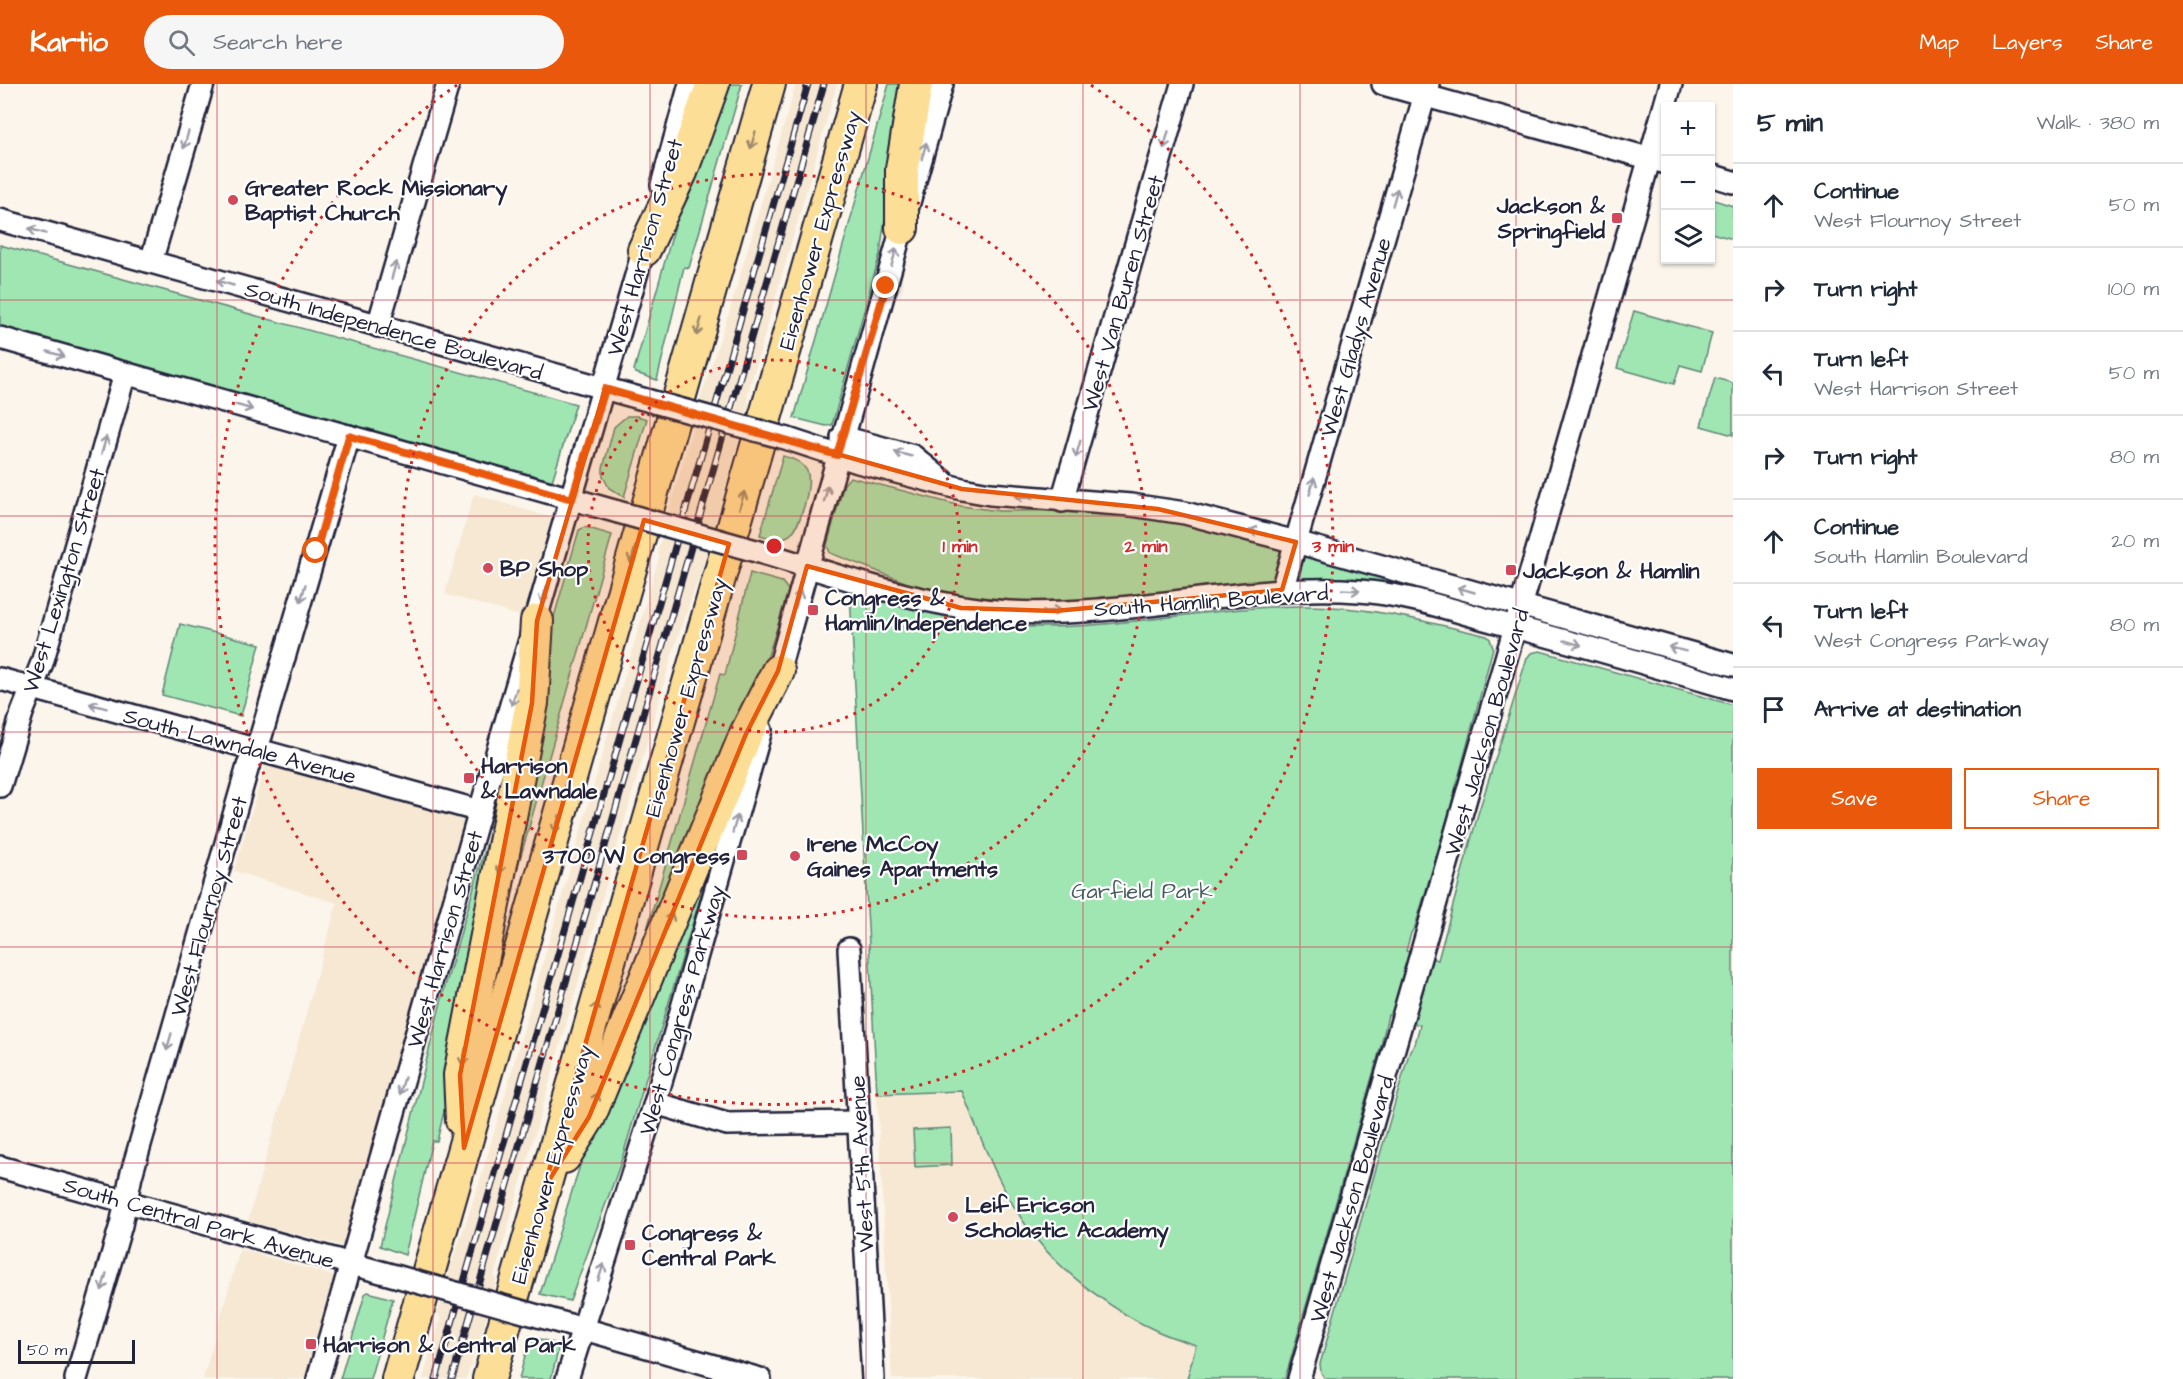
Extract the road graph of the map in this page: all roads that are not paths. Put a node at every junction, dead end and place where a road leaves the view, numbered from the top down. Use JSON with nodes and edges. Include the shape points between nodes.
{"nodes":[{"id":1,"x":203,"y":84,"type":"edge"},
{"id":2,"x":448,"y":84,"type":"edge"},
{"id":3,"x":690,"y":84,"type":"edge"},
{"id":4,"x":713,"y":84,"type":"edge"},
{"id":5,"x":769,"y":84,"type":"edge"},
{"id":6,"x":861,"y":84,"type":"edge"},
{"id":7,"x":916,"y":84,"type":"edge"},
{"id":8,"x":942,"y":84,"type":"edge"},
{"id":9,"x":1182,"y":84,"type":"edge"},
{"id":10,"x":1383,"y":84,"type":"edge"},
{"id":11,"x":1671,"y":84,"type":"edge"},
{"id":12,"x":1426,"y":90,"type":"edge"},
{"id":13,"x":1658,"y":161,"type":"edge"},
{"id":14,"x":1715,"y":177,"type":"edge"},
{"id":15,"x":1733,"y":182,"type":"edge"},
{"id":16,"x":0,"y":220,"type":"edge"},
{"id":17,"x":902,"y":228,"type":"junction"},
{"id":18,"x":644,"y":250,"type":"junction"},
{"id":19,"x":151,"y":262,"type":"junction"},
{"id":20,"x":378,"y":326,"type":"junction"},
{"id":21,"x":0,"y":338,"type":"edge"},
{"id":22,"x":125,"y":373,"type":"junction"},
{"id":23,"x":605,"y":389,"type":"junction"},
{"id":24,"x":349,"y":436,"type":"junction"},
{"id":25,"x":788,"y":439,"type":"joint"},
{"id":26,"x":840,"y":446,"type":"junction"},
{"id":27,"x":572,"y":499,"type":"junction"},
{"id":28,"x":1062,"y":501,"type":"junction"},
{"id":29,"x":1296,"y":542,"type":"junction"},
{"id":30,"x":807,"y":566,"type":"junction"},
{"id":31,"x":1282,"y":590,"type":"junction"},
{"id":32,"x":1522,"y":606,"type":"junction"},
{"id":33,"x":537,"y":621,"type":"junction"},
{"id":34,"x":1516,"y":627,"type":"junction"},
{"id":35,"x":1733,"y":665,"type":"edge"},
{"id":36,"x":778,"y":671,"type":"junction"},
{"id":37,"x":0,"y":679,"type":"edge"},
{"id":38,"x":32,"y":688,"type":"junction"},
{"id":39,"x":1733,"y":689,"type":"edge"},
{"id":40,"x":255,"y":749,"type":"junction"},
{"id":41,"x":0,"y":786,"type":"edge"},
{"id":42,"x":480,"y":811,"type":"junction"},
{"id":43,"x":849,"y":949,"type":"dead end"},
{"id":44,"x":655,"y":1103,"type":"junction"},
{"id":45,"x":859,"y":1122,"type":"junction"},
{"id":46,"x":464,"y":1148,"type":"junction"},
{"id":47,"x":0,"y":1167,"type":"edge"},
{"id":48,"x":544,"y":1188,"type":"junction"},
{"id":49,"x":125,"y":1202,"type":"junction"},
{"id":50,"x":352,"y":1264,"type":"junction"},
{"id":51,"x":583,"y":1328,"type":"junction"},
{"id":52,"x":76,"y":1379,"type":"edge"},
{"id":53,"x":318,"y":1379,"type":"edge"},
{"id":54,"x":398,"y":1379,"type":"edge"},
{"id":55,"x":489,"y":1379,"type":"edge"},
{"id":56,"x":567,"y":1379,"type":"edge"},
{"id":57,"x":760,"y":1379,"type":"edge"},
{"id":58,"x":873,"y":1379,"type":"edge"},
{"id":59,"x":1299,"y":1379,"type":"edge"}],
"edges":[{"from":1,"to":19,"type":"street","one_way":true},
{"from":20,"to":2,"type":"street","one_way":true},
{"from":3,"to":18,"type":"street","name":"West Harrison Street"},
{"from":4,"to":18,"type":"highway","via":[[681,172]]},
{"from":5,"to":46,"type":"highway","one_way":true},
{"from":48,"to":6,"type":"highway","name":"Eisenhower Expressway","one_way":true},
{"from":7,"to":17,"type":"highway","via":[[902,169]]},
{"from":17,"to":8,"type":"street","name":"West Congress Parkway","one_way":true},
{"from":9,"to":28,"type":"street","name":"West Van Buren Street","one_way":true},
{"from":10,"to":12,"type":"street"},
{"from":11,"to":13,"type":"street","name":"West Jackson Boulevard"},
{"from":12,"to":13,"type":"street"},
{"from":29,"to":12,"type":"street","name":"West Gladys Avenue","one_way":true},
{"from":13,"to":32,"type":"street","name":"West Jackson Boulevard"},
{"from":14,"to":15,"type":"street"},
{"from":19,"to":16,"type":"street","name":"South Independence Boulevard","one_way":true},
{"from":26,"to":17,"type":"street","name":"West Congress Parkway","one_way":true},
{"from":18,"to":23,"type":"street","name":"West Harrison Street"},
{"from":20,"to":19,"type":"street","name":"South Independence Boulevard","one_way":true},
{"from":20,"to":23,"type":"street","name":"South Independence Boulevard"},
{"from":21,"to":22,"type":"street","one_way":true},
{"from":22,"to":24,"type":"street","one_way":true},
{"from":38,"to":22,"type":"street","name":"West Lexington Street","one_way":true},
{"from":23,"to":25,"type":"street","name":"South Independence Boulevard","bridge":true},
{"from":23,"to":27,"type":"street","name":"West Harrison Street"},
{"from":24,"to":27,"type":"street"},
{"from":24,"to":40,"type":"street","name":"West Flournoy Street","one_way":true},
{"from":25,"to":26,"type":"street","name":"South Hamlin Boulevard"},
{"from":28,"to":26,"type":"street","name":"South Hamlin Boulevard","one_way":true,"via":[[951,487]]},
{"from":30,"to":26,"type":"street","name":"West Congress Parkway","one_way":true},
{"from":27,"to":30,"type":"street","name":"South Hamlin Boulevard","bridge":true},
{"from":27,"to":33,"type":"street","name":"West Harrison Street","one_way":true},
{"from":29,"to":28,"type":"street","name":"South Hamlin Boulevard","one_way":true,"via":[[1185,513]]},
{"from":29,"to":31,"type":"street","name":"West Gladys Avenue"},
{"from":32,"to":29,"type":"street","name":"South Hamlin Boulevard","one_way":true},
{"from":30,"to":31,"type":"street","name":"South Hamlin Boulevard","one_way":true,"via":[[927,601],[1010,612],[1098,608]]},
{"from":36,"to":30,"type":"street","name":"West Congress Parkway","one_way":true},
{"from":31,"to":34,"type":"street","name":"South Hamlin Boulevard","one_way":true,"via":[[1382,593]]},
{"from":32,"to":34,"type":"street","name":"West Jackson Boulevard"},
{"from":35,"to":32,"type":"street","name":"South Hamlin Boulevard","one_way":true},
{"from":33,"to":42,"type":"street","name":"West Harrison Street","one_way":true},
{"from":33,"to":46,"type":"highway","one_way":true,"via":[[532,703],[460,1075]]},
{"from":34,"to":39,"type":"street","name":"South Hamlin Boulevard","one_way":true},
{"from":34,"to":59,"type":"street","name":"West Jackson Boulevard"},
{"from":44,"to":36,"type":"street","name":"West Congress Parkway","one_way":true},
{"from":48,"to":36,"type":"highway","one_way":true,"via":[[588,1117],[746,734]]},
{"from":37,"to":38,"type":"street","name":"South Lawndale Avenue"},
{"from":40,"to":38,"type":"street","name":"South Lawndale Avenue","one_way":true},
{"from":38,"to":41,"type":"street","name":"West Lexington Street"},
{"from":40,"to":42,"type":"street","name":"South Lawndale Avenue"},
{"from":40,"to":49,"type":"street","name":"West Flournoy Street","one_way":true},
{"from":42,"to":50,"type":"street","name":"West Harrison Street","one_way":true},
{"from":43,"to":45,"type":"street","name":"West 5th Avenue"},
{"from":44,"to":45,"type":"street","via":[[727,1124]]},
{"from":51,"to":44,"type":"street","name":"West Congress Parkway","one_way":true},
{"from":45,"to":58,"type":"street","name":"West 5th Avenue"},
{"from":46,"to":54,"type":"highway"},
{"from":47,"to":49,"type":"street","name":"South Central Park Avenue"},
{"from":48,"to":55,"type":"highway","name":"Eisenhower Expressway"},
{"from":49,"to":50,"type":"street","name":"South Central Park Avenue"},
{"from":49,"to":52,"type":"street","name":"West Flournoy Street","one_way":true},
{"from":50,"to":51,"type":"street","name":"South Central Park Avenue","bridge":true},
{"from":50,"to":53,"type":"street","name":"West Harrison Street"},
{"from":51,"to":56,"type":"street","name":"West Congress Parkway"},
{"from":51,"to":57,"type":"street","name":"South Central Park Avenue"}]}
